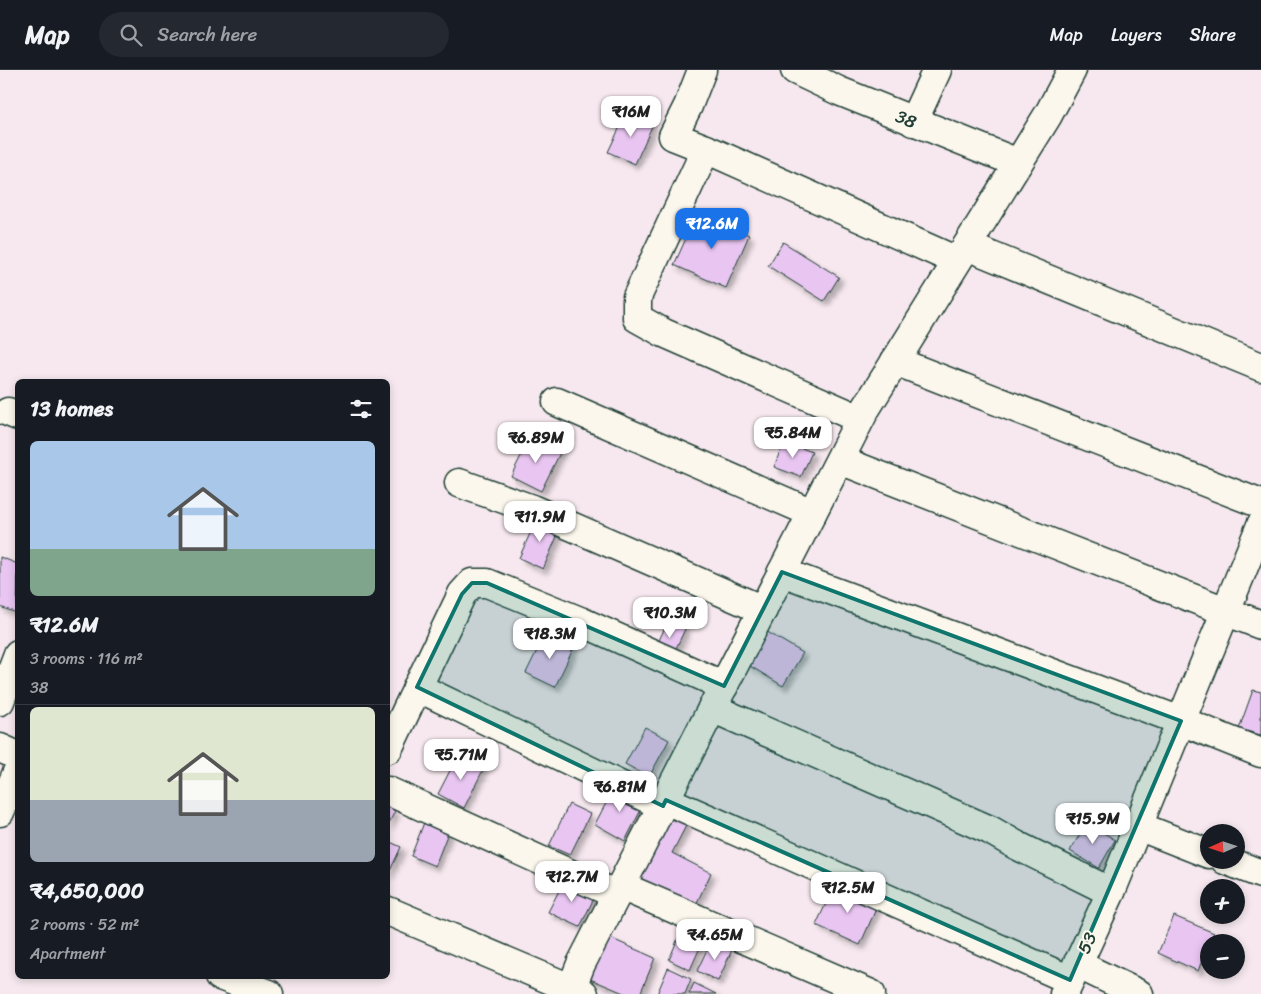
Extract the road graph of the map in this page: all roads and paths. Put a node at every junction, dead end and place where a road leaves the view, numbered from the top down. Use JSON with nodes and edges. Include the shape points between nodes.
{"nodes":[{"id":1,"x":702,"y":70,"type":"edge"},
{"id":2,"x":937,"y":70,"type":"edge"},
{"id":3,"x":1072,"y":70,"type":"edge"},
{"id":4,"x":807,"y":72,"type":"edge"},
{"id":5,"x":913,"y":122,"type":"junction"},
{"id":6,"x":706,"y":149,"type":"junction"},
{"id":7,"x":1018,"y":164,"type":"junction"},
{"id":8,"x":962,"y":254,"type":"junction"},
{"id":9,"x":895,"y":361,"type":"junction"},
{"id":10,"x":1261,"y":367,"type":"edge"},
{"id":11,"x":557,"y":402,"type":"dead end"},
{"id":12,"x":860,"y":419,"type":"junction"},
{"id":13,"x":840,"y":460,"type":"junction"},
{"id":14,"x":460,"y":483,"type":"dead end"},
{"id":15,"x":1261,"y":504,"type":"edge"},
{"id":16,"x":812,"y":513,"type":"junction"},
{"id":17,"x":1261,"y":524,"type":"edge"},
{"id":18,"x":782,"y":572,"type":"junction"},
{"id":19,"x":763,"y":610,"type":"junction"},
{"id":20,"x":1225,"y":612,"type":"junction"},
{"id":21,"x":1261,"y":625,"type":"edge"},
{"id":22,"x":15,"y":662,"type":"edge"},
{"id":23,"x":417,"y":687,"type":"junction"},
{"id":24,"x":718,"y":697,"type":"junction"},
{"id":25,"x":0,"y":700,"type":"edge"},
{"id":26,"x":1181,"y":721,"type":"junction"},
{"id":27,"x":390,"y":745,"type":"edge"},
{"id":28,"x":0,"y":748,"type":"edge"},
{"id":29,"x":1261,"y":753,"type":"edge"},
{"id":30,"x":15,"y":755,"type":"edge"},
{"id":31,"x":15,"y":777,"type":"edge"},
{"id":32,"x":390,"y":792,"type":"edge"},
{"id":33,"x":664,"y":803,"type":"junction"},
{"id":34,"x":0,"y":812,"type":"edge"},
{"id":35,"x":1138,"y":826,"type":"junction"},
{"id":36,"x":1200,"y":850,"type":"edge"},
{"id":37,"x":1245,"y":868,"type":"edge"},
{"id":38,"x":1261,"y":874,"type":"edge"},
{"id":39,"x":619,"y":891,"type":"junction"},
{"id":40,"x":1111,"y":892,"type":"junction"},
{"id":41,"x":390,"y":912,"type":"edge"},
{"id":42,"x":228,"y":979,"type":"edge"},
{"id":43,"x":1070,"y":979,"type":"edge"},
{"id":44,"x":575,"y":992,"type":"edge"},
{"id":45,"x":269,"y":994,"type":"edge"},
{"id":46,"x":871,"y":994,"type":"edge"},
{"id":47,"x":1139,"y":994,"type":"edge"}],
"edges":[{"from":1,"to":6,"type":"street","via":[[673,136]]},
{"from":2,"to":5,"type":"street"},
{"from":3,"to":7,"type":"street"},
{"from":4,"to":5,"type":"street","name":"38","via":[[839,91]]},
{"from":5,"to":7,"type":"street","name":"38"},
{"from":6,"to":8,"type":"street"},
{"from":6,"to":12,"type":"street","via":[[637,297],[637,318],[664,333]]},
{"from":7,"to":8,"type":"street"},
{"from":8,"to":9,"type":"street"},
{"from":8,"to":10,"type":"street"},
{"from":9,"to":12,"type":"street"},
{"from":9,"to":15,"type":"street"},
{"from":11,"to":16,"type":"street"},
{"from":12,"to":13,"type":"street"},
{"from":13,"to":16,"type":"street"},
{"from":13,"to":20,"type":"street"},
{"from":14,"to":19,"type":"street","via":[[532,509]]},
{"from":16,"to":18,"type":"street"},
{"from":17,"to":20,"type":"street","name":"53"},
{"from":18,"to":19,"type":"street"},
{"from":18,"to":26,"type":"street"},
{"from":19,"to":24,"type":"street"},
{"from":20,"to":21,"type":"street"},
{"from":20,"to":26,"type":"street","name":"53"},
{"from":22,"to":25,"type":"street"},
{"from":23,"to":24,"type":"street","via":[[462,594],[472,583],[487,583],[580,621]]},
{"from":23,"to":27,"type":"street"},
{"from":23,"to":33,"type":"street"},
{"from":24,"to":33,"type":"street"},
{"from":24,"to":40,"type":"street"},
{"from":26,"to":29,"type":"street"},
{"from":26,"to":35,"type":"street","name":"53"},
{"from":28,"to":30,"type":"street"},
{"from":31,"to":34,"type":"street"},
{"from":32,"to":39,"type":"street"},
{"from":33,"to":39,"type":"street"},
{"from":33,"to":43,"type":"street"},
{"from":35,"to":36,"type":"street"},
{"from":35,"to":40,"type":"street","name":"53"},
{"from":37,"to":38,"type":"street"},
{"from":39,"to":44,"type":"street","via":[[581,964]]},
{"from":39,"to":46,"type":"street"},
{"from":40,"to":43,"type":"street","name":"53"},
{"from":41,"to":44,"type":"street"},
{"from":42,"to":45,"type":"street"},
{"from":43,"to":47,"type":"street"}]}
